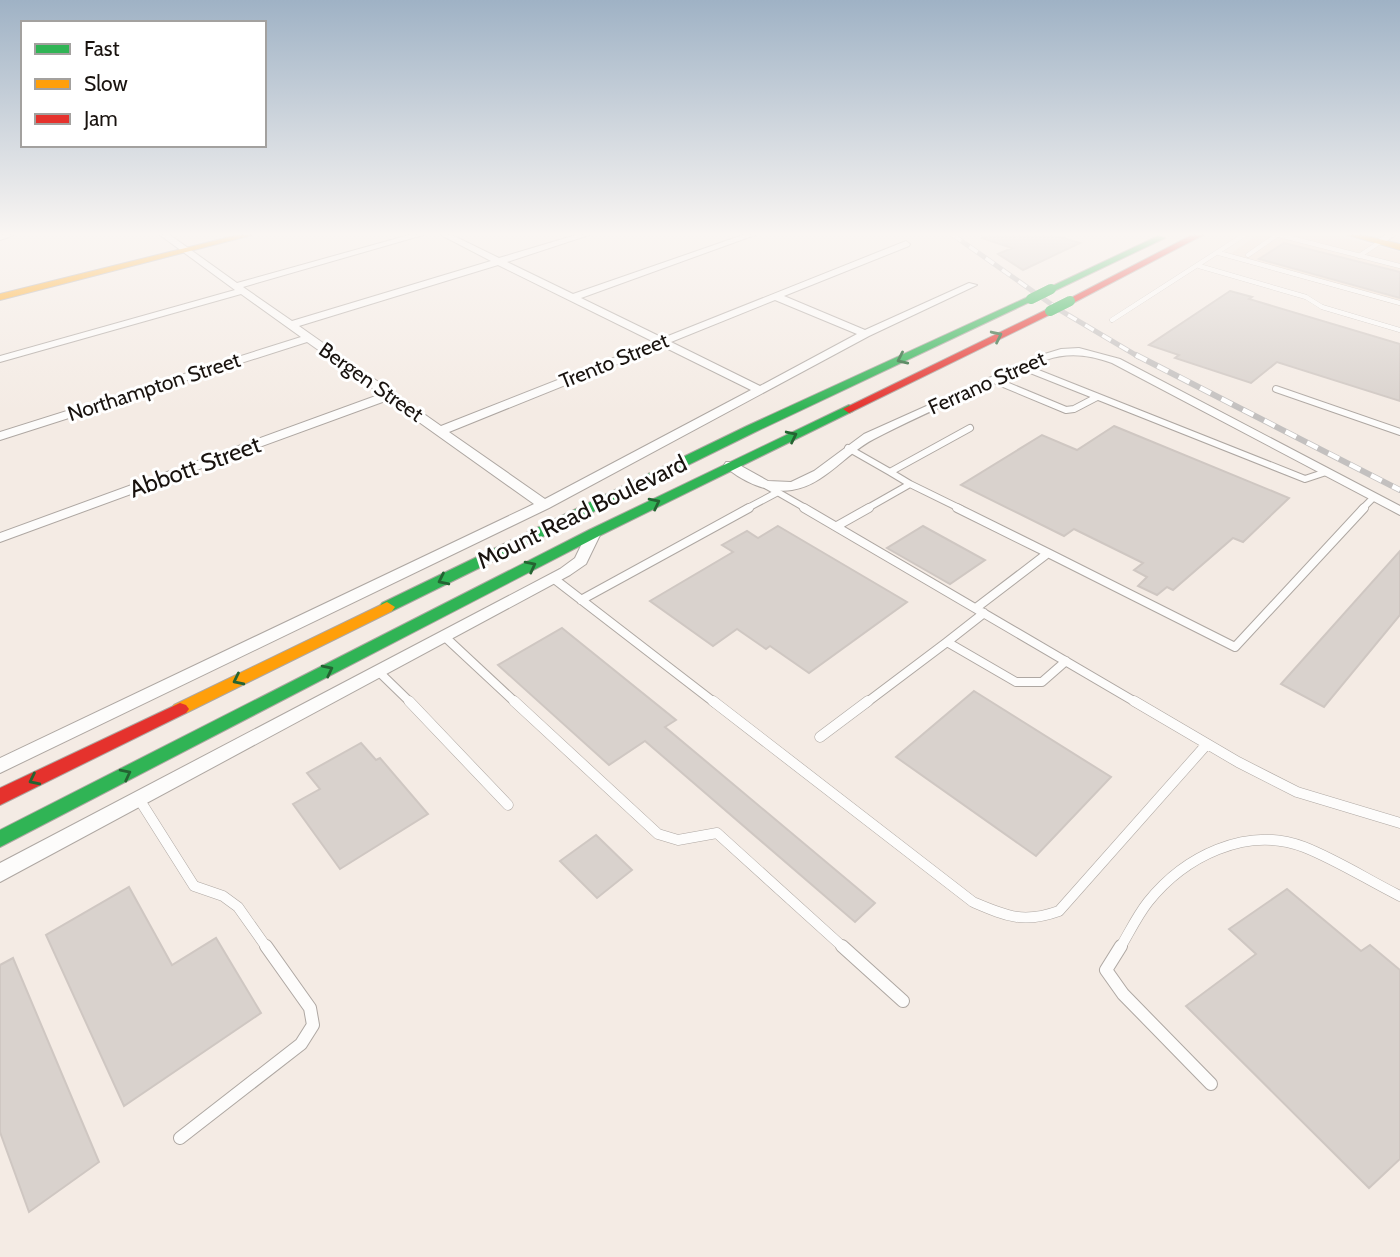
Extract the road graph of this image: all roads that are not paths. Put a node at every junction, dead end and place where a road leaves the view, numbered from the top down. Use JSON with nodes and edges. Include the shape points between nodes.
{"nodes":[{"id":1,"x":220,"y":294,"type":"edge"},
{"id":2,"x":247,"y":294,"type":"edge"},
{"id":3,"x":394,"y":294,"type":"edge"},
{"id":4,"x":563,"y":294,"type":"edge"},
{"id":5,"x":584,"y":294,"type":"edge"},
{"id":6,"x":785,"y":294,"type":"edge"},
{"id":7,"x":953,"y":294,"type":"edge"},
{"id":8,"x":1042,"y":294,"type":"edge"},
{"id":9,"x":1084,"y":294,"type":"edge"},
{"id":10,"x":1154,"y":294,"type":"edge"},
{"id":11,"x":1294,"y":294,"type":"edge"},
{"id":12,"x":1366,"y":294,"type":"edge"},
{"id":13,"x":777,"y":297,"type":"junction"},
{"id":14,"x":572,"y":298,"type":"junction"},
{"id":15,"x":1400,"y":303,"type":"edge"},
{"id":16,"x":1112,"y":320,"type":"dead end"},
{"id":17,"x":291,"y":325,"type":"junction"},
{"id":18,"x":1400,"y":330,"type":"edge"},
{"id":19,"x":865,"y":334,"type":"junction"},
{"id":20,"x":308,"y":338,"type":"junction"},
{"id":21,"x":662,"y":342,"type":"junction"},
{"id":22,"x":0,"y":359,"type":"edge"},
{"id":23,"x":1023,"y":367,"type":"junction"},
{"id":24,"x":994,"y":380,"type":"junction"},
{"id":25,"x":1276,"y":389,"type":"dead end"},
{"id":26,"x":760,"y":390,"type":"junction"},
{"id":27,"x":390,"y":395,"type":"junction"},
{"id":28,"x":1097,"y":397,"type":"junction"},
{"id":29,"x":970,"y":428,"type":"dead end"},
{"id":30,"x":751,"y":429,"type":"junction"},
{"id":31,"x":440,"y":431,"type":"junction"},
{"id":32,"x":1400,"y":432,"type":"edge"},
{"id":33,"x":0,"y":436,"type":"edge"},
{"id":34,"x":848,"y":448,"type":"junction"},
{"id":35,"x":730,"y":465,"type":"junction"},
{"id":36,"x":890,"y":472,"type":"junction"},
{"id":37,"x":1326,"y":472,"type":"junction"},
{"id":38,"x":658,"y":475,"type":"junction"},
{"id":39,"x":765,"y":484,"type":"junction"},
{"id":40,"x":910,"y":484,"type":"junction"},
{"id":41,"x":778,"y":492,"type":"junction"},
{"id":42,"x":1374,"y":498,"type":"junction"},
{"id":43,"x":544,"y":505,"type":"junction"},
{"id":44,"x":1400,"y":511,"type":"edge"},
{"id":45,"x":836,"y":526,"type":"junction"},
{"id":46,"x":594,"y":533,"type":"junction"},
{"id":47,"x":0,"y":538,"type":"edge"},
{"id":48,"x":1048,"y":554,"type":"junction"},
{"id":49,"x":554,"y":578,"type":"junction"},
{"id":50,"x":581,"y":600,"type":"junction"},
{"id":51,"x":980,"y":611,"type":"junction"},
{"id":52,"x":444,"y":636,"type":"junction"},
{"id":53,"x":947,"y":642,"type":"junction"},
{"id":54,"x":1066,"y":662,"type":"junction"},
{"id":55,"x":378,"y":671,"type":"junction"},
{"id":56,"x":820,"y":737,"type":"dead end"},
{"id":57,"x":1207,"y":744,"type":"junction"},
{"id":58,"x":0,"y":766,"type":"edge"},
{"id":59,"x":0,"y":797,"type":"edge"},
{"id":60,"x":139,"y":799,"type":"junction"},
{"id":61,"x":508,"y":806,"type":"dead end"},
{"id":62,"x":1400,"y":823,"type":"edge"},
{"id":63,"x":0,"y":839,"type":"edge"},
{"id":64,"x":0,"y":873,"type":"edge"},
{"id":65,"x":1400,"y":896,"type":"edge"},
{"id":66,"x":903,"y":1002,"type":"dead end"},
{"id":67,"x":1211,"y":1084,"type":"dead end"},
{"id":68,"x":180,"y":1138,"type":"dead end"}],
"edges":[{"from":1,"to":22,"type":"street"},
{"from":2,"to":17,"type":"street","name":"Bergen Street"},
{"from":3,"to":17,"type":"street"},
{"from":4,"to":14,"type":"street"},
{"from":5,"to":14,"type":"street"},
{"from":6,"to":13,"type":"street","name":"Trento Street"},
{"from":7,"to":19,"type":"street","name":"Mount Read Boulevard"},
{"from":8,"to":30,"type":"main road","name":"Mount Read Boulevard","one_way":true,"bridge":true},
{"from":35,"to":9,"type":"main road","name":"Mount Read Boulevard","one_way":true,"bridge":true},
{"from":10,"to":16,"type":"lane"},
{"from":11,"to":18,"type":"lane","via":[[1322,307]]},
{"from":12,"to":15,"type":"lane"},
{"from":13,"to":19,"type":"street"},
{"from":13,"to":21,"type":"street","name":"Trento Street"},
{"from":14,"to":21,"type":"street"},
{"from":17,"to":20,"type":"street","name":"Bergen Street"},
{"from":19,"to":26,"type":"street","name":"Mount Read Boulevard"},
{"from":20,"to":27,"type":"street","name":"Bergen Street"},
{"from":20,"to":33,"type":"street","name":"Northampton Street"},
{"from":21,"to":26,"type":"street"},
{"from":21,"to":31,"type":"street","name":"Trento Street"},
{"from":23,"to":24,"type":"street","name":"Ferrano Street"},
{"from":23,"to":28,"type":"lane"},
{"from":23,"to":37,"type":"street","name":"Ferrano Street","via":[[1066,351],[1099,354]]},
{"from":24,"to":28,"type":"lane","via":[[1066,410]]},
{"from":24,"to":34,"type":"street","name":"Ferrano Street"},
{"from":25,"to":32,"type":"lane"},
{"from":26,"to":43,"type":"street","name":"Mount Read Boulevard"},
{"from":27,"to":31,"type":"street","name":"Bergen Street"},
{"from":27,"to":47,"type":"street","name":"Abbott Street"},
{"from":28,"to":37,"type":"lane","via":[[1305,479]]},
{"from":29,"to":36,"type":"lane"},
{"from":30,"to":35,"type":"main road","via":[[730,452]]},
{"from":30,"to":38,"type":"main road","name":"Mount Read Boulevard"},
{"from":31,"to":43,"type":"street","name":"Bergen Street"},
{"from":34,"to":36,"type":"lane"},
{"from":34,"to":39,"type":"street","name":"Ferrano Street","via":[[804,484],[785,488]]},
{"from":35,"to":38,"type":"main road"},
{"from":35,"to":39,"type":"street","name":"Ferrano Street"},
{"from":46,"to":35,"type":"main road","name":"Mount Read Boulevard","one_way":true},
{"from":36,"to":40,"type":"lane"},
{"from":37,"to":42,"type":"street","name":"Ferrano Street"},
{"from":38,"to":59,"type":"main road","name":"Mount Read Boulevard","one_way":true},
{"from":39,"to":41,"type":"lane"},
{"from":40,"to":45,"type":"lane"},
{"from":40,"to":48,"type":"lane"},
{"from":41,"to":45,"type":"lane"},
{"from":41,"to":50,"type":"lane"},
{"from":42,"to":44,"type":"street","name":"Ferrano Street"},
{"from":42,"to":48,"type":"lane","via":[[1235,648]]},
{"from":43,"to":58,"type":"street","name":"Mount Read Boulevard"},
{"from":45,"to":51,"type":"lane"},
{"from":46,"to":49,"type":"street","name":"Mount Read Boulevard","via":[[581,561]]},
{"from":63,"to":46,"type":"main road","name":"Mount Read Boulevard","one_way":true},
{"from":48,"to":51,"type":"lane"},
{"from":49,"to":50,"type":"lane"},
{"from":49,"to":52,"type":"street","name":"Mount Read Boulevard"},
{"from":50,"to":57,"type":"lane","via":[[973,902],[1010,917],[1037,920],[1059,911]]},
{"from":51,"to":53,"type":"lane"},
{"from":51,"to":54,"type":"lane"},
{"from":52,"to":55,"type":"street","name":"Mount Read Boulevard"},
{"from":52,"to":66,"type":"lane","via":[[658,834],[678,840],[717,834]]},
{"from":53,"to":54,"type":"lane","via":[[1016,682],[1042,682]]},
{"from":53,"to":56,"type":"lane"},
{"from":54,"to":57,"type":"lane"},
{"from":55,"to":60,"type":"street","name":"Mount Read Boulevard"},
{"from":55,"to":61,"type":"lane"},
{"from":57,"to":62,"type":"lane","via":[[1297,792]]},
{"from":60,"to":64,"type":"street","name":"Mount Read Boulevard"},
{"from":60,"to":68,"type":"lane","via":[[194,886],[238,907],[310,1008],[313,1025],[301,1044]]},
{"from":65,"to":67,"type":"lane","via":[[1303,847],[1273,840],[1242,841],[1188,862],[1148,902],[1106,970],[1123,994]]}]}
